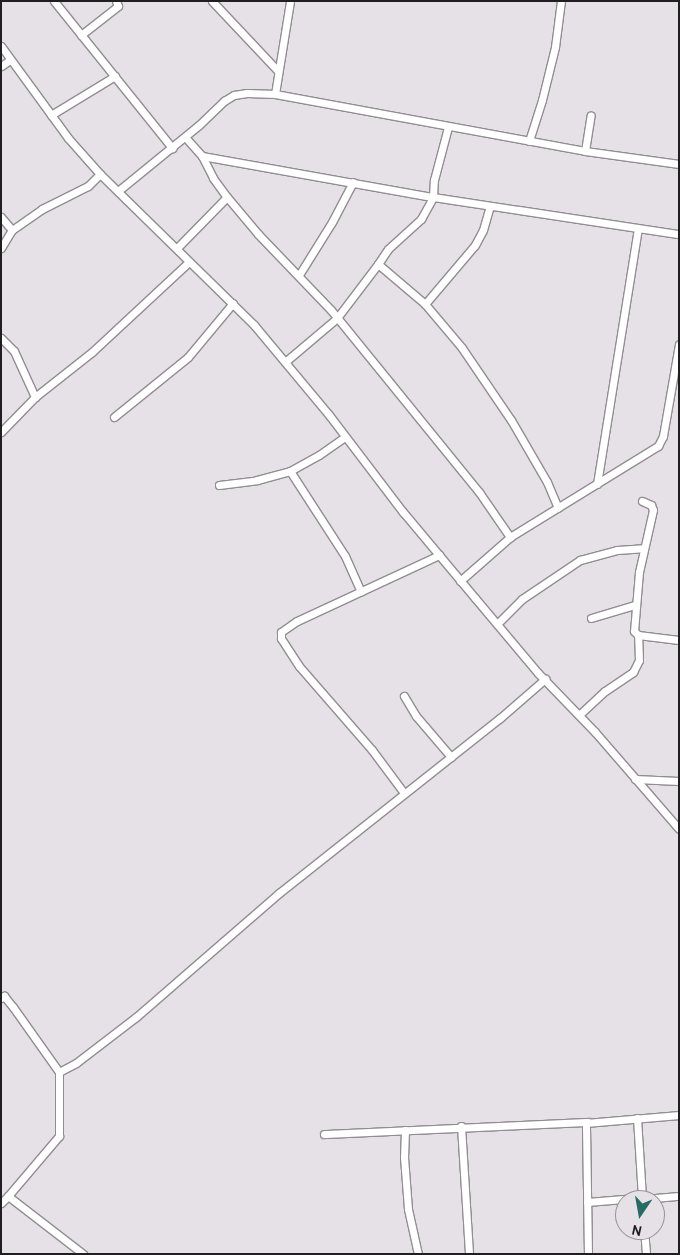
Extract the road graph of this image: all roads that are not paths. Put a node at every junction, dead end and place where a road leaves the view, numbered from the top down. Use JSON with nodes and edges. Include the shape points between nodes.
{"nodes":[{"id":1,"x":54,"y":1,"type":"edge"},
{"id":2,"x":125,"y":1,"type":"edge"},
{"id":3,"x":212,"y":1,"type":"edge"},
{"id":4,"x":290,"y":1,"type":"edge"},
{"id":5,"x":560,"y":1,"type":"edge"},
{"id":6,"x":117,"y":4,"type":"edge"},
{"id":7,"x":81,"y":35,"type":"junction"},
{"id":8,"x":1,"y":46,"type":"edge"},
{"id":9,"x":10,"y":60,"type":"junction"},
{"id":10,"x":1,"y":66,"type":"edge"},
{"id":11,"x":278,"y":72,"type":"junction"},
{"id":12,"x":116,"y":76,"type":"junction"},
{"id":13,"x":274,"y":94,"type":"junction"},
{"id":14,"x":591,"y":114,"type":"dead end"},
{"id":15,"x":51,"y":115,"type":"junction"},
{"id":16,"x":448,"y":126,"type":"junction"},
{"id":17,"x":185,"y":137,"type":"junction"},
{"id":18,"x":529,"y":141,"type":"junction"},
{"id":19,"x":172,"y":148,"type":"junction"},
{"id":20,"x":585,"y":151,"type":"junction"},
{"id":21,"x":202,"y":156,"type":"junction"},
{"id":22,"x":679,"y":164,"type":"edge"},
{"id":23,"x":100,"y":174,"type":"junction"},
{"id":24,"x":353,"y":182,"type":"junction"},
{"id":25,"x":118,"y":191,"type":"junction"},
{"id":26,"x":227,"y":197,"type":"junction"},
{"id":27,"x":433,"y":197,"type":"junction"},
{"id":28,"x":490,"y":206,"type":"junction"},
{"id":29,"x":1,"y":217,"type":"edge"},
{"id":30,"x":638,"y":229,"type":"junction"},
{"id":31,"x":12,"y":230,"type":"junction"},
{"id":32,"x":679,"y":234,"type":"edge"},
{"id":33,"x":1,"y":248,"type":"edge"},
{"id":34,"x":177,"y":248,"type":"junction"},
{"id":35,"x":189,"y":262,"type":"junction"},
{"id":36,"x":378,"y":264,"type":"junction"},
{"id":37,"x":299,"y":275,"type":"junction"},
{"id":38,"x":233,"y":302,"type":"junction"},
{"id":39,"x":425,"y":304,"type":"junction"},
{"id":40,"x":337,"y":318,"type":"junction"},
{"id":41,"x":1,"y":338,"type":"edge"},
{"id":42,"x":679,"y":344,"type":"edge"},
{"id":43,"x":285,"y":362,"type":"junction"},
{"id":44,"x":35,"y":397,"type":"junction"},
{"id":45,"x":114,"y":417,"type":"dead end"},
{"id":46,"x":1,"y":432,"type":"edge"},
{"id":47,"x":346,"y":437,"type":"junction"},
{"id":48,"x":290,"y":471,"type":"junction"},
{"id":49,"x":597,"y":484,"type":"junction"},
{"id":50,"x":219,"y":485,"type":"dead end"},
{"id":51,"x":642,"y":501,"type":"dead end"},
{"id":52,"x":558,"y":508,"type":"junction"},
{"id":53,"x":510,"y":537,"type":"junction"},
{"id":54,"x":644,"y":548,"type":"junction"},
{"id":55,"x":439,"y":555,"type":"junction"},
{"id":56,"x":460,"y":581,"type":"junction"},
{"id":57,"x":361,"y":592,"type":"junction"},
{"id":58,"x":635,"y":605,"type":"junction"},
{"id":59,"x":592,"y":618,"type":"dead end"},
{"id":60,"x":497,"y":624,"type":"junction"},
{"id":61,"x":638,"y":635,"type":"junction"},
{"id":62,"x":679,"y":640,"type":"edge"},
{"id":63,"x":545,"y":679,"type":"junction"},
{"id":64,"x":404,"y":696,"type":"dead end"},
{"id":65,"x":579,"y":715,"type":"junction"},
{"id":66,"x":451,"y":757,"type":"junction"},
{"id":67,"x":636,"y":779,"type":"junction"},
{"id":68,"x":679,"y":781,"type":"edge"},
{"id":69,"x":404,"y":793,"type":"junction"},
{"id":70,"x":679,"y":829,"type":"edge"},
{"id":71,"x":2,"y":995,"type":"edge"},
{"id":72,"x":59,"y":1072,"type":"junction"},
{"id":73,"x":679,"y":1114,"type":"edge"},
{"id":74,"x":637,"y":1118,"type":"junction"},
{"id":75,"x":588,"y":1122,"type":"junction"},
{"id":76,"x":461,"y":1126,"type":"junction"},
{"id":77,"x":405,"y":1130,"type":"junction"},
{"id":78,"x":324,"y":1134,"type":"dead end"},
{"id":79,"x":642,"y":1190,"type":"edge"},
{"id":80,"x":8,"y":1196,"type":"junction"},
{"id":81,"x":679,"y":1196,"type":"edge"},
{"id":82,"x":665,"y":1197,"type":"edge"},
{"id":83,"x":615,"y":1200,"type":"edge"},
{"id":84,"x":587,"y":1202,"type":"junction"},
{"id":85,"x":1,"y":1203,"type":"edge"},
{"id":86,"x":645,"y":1240,"type":"edge"},
{"id":87,"x":83,"y":1254,"type":"edge"},
{"id":88,"x":418,"y":1254,"type":"edge"},
{"id":89,"x":469,"y":1254,"type":"edge"},
{"id":90,"x":588,"y":1254,"type":"edge"},
{"id":91,"x":646,"y":1254,"type":"edge"}],
"edges":[{"from":1,"to":7,"type":"street"},
{"from":2,"to":6,"type":"street"},
{"from":3,"to":11,"type":"street"},
{"from":4,"to":11,"type":"street"},
{"from":5,"to":18,"type":"street","via":[[555,47]]},
{"from":6,"to":7,"type":"street"},
{"from":7,"to":12,"type":"street"},
{"from":8,"to":9,"type":"street"},
{"from":9,"to":10,"type":"street"},
{"from":9,"to":15,"type":"street"},
{"from":11,"to":13,"type":"street"},
{"from":12,"to":15,"type":"street"},
{"from":12,"to":19,"type":"street"},
{"from":13,"to":16,"type":"street"},
{"from":13,"to":17,"type":"street","via":[[234,95]]},
{"from":14,"to":20,"type":"street"},
{"from":15,"to":23,"type":"street"},
{"from":16,"to":18,"type":"street"},
{"from":16,"to":27,"type":"street","via":[[434,180]]},
{"from":17,"to":19,"type":"street"},
{"from":17,"to":21,"type":"street"},
{"from":18,"to":20,"type":"street"},
{"from":19,"to":25,"type":"street"},
{"from":20,"to":22,"type":"street"},
{"from":21,"to":24,"type":"street"},
{"from":21,"to":26,"type":"street"},
{"from":23,"to":25,"type":"street"},
{"from":23,"to":31,"type":"street","via":[[88,186],[42,209]]},
{"from":24,"to":27,"type":"street"},
{"from":24,"to":37,"type":"street"},
{"from":25,"to":34,"type":"street"},
{"from":26,"to":34,"type":"street"},
{"from":26,"to":37,"type":"street"},
{"from":27,"to":28,"type":"street"},
{"from":27,"to":36,"type":"street","via":[[420,219],[388,249]]},
{"from":28,"to":30,"type":"street"},
{"from":28,"to":39,"type":"street","via":[[475,245]]},
{"from":29,"to":31,"type":"street"},
{"from":30,"to":32,"type":"street"},
{"from":30,"to":49,"type":"street"},
{"from":31,"to":33,"type":"street"},
{"from":34,"to":35,"type":"street"},
{"from":35,"to":38,"type":"street"},
{"from":35,"to":44,"type":"street","via":[[92,352]]},
{"from":36,"to":39,"type":"street"},
{"from":36,"to":40,"type":"street"},
{"from":37,"to":40,"type":"street"},
{"from":38,"to":43,"type":"street"},
{"from":38,"to":45,"type":"street","via":[[188,357]]},
{"from":39,"to":52,"type":"street","via":[[462,348],[511,420],[547,482]]},
{"from":40,"to":43,"type":"street"},
{"from":40,"to":53,"type":"street","via":[[479,492]]},
{"from":41,"to":44,"type":"street","via":[[14,351]]},
{"from":42,"to":49,"type":"street","via":[[663,436],[658,446]]},
{"from":43,"to":47,"type":"street"},
{"from":44,"to":46,"type":"street"},
{"from":47,"to":48,"type":"street"},
{"from":47,"to":55,"type":"street"},
{"from":48,"to":50,"type":"street"},
{"from":48,"to":57,"type":"street","via":[[345,556]]},
{"from":49,"to":52,"type":"street"},
{"from":51,"to":54,"type":"street","via":[[651,505],[653,510]]},
{"from":52,"to":53,"type":"street"},
{"from":53,"to":56,"type":"street"},
{"from":54,"to":58,"type":"street"},
{"from":54,"to":60,"type":"street","via":[[617,550],[580,560],[522,599]]},
{"from":55,"to":56,"type":"street"},
{"from":55,"to":57,"type":"street"},
{"from":56,"to":60,"type":"street"},
{"from":57,"to":69,"type":"street","via":[[297,621],[280,635],[299,666],[372,750]]},
{"from":58,"to":59,"type":"street"},
{"from":58,"to":61,"type":"street","via":[[634,630]]},
{"from":60,"to":63,"type":"street"},
{"from":61,"to":62,"type":"street"},
{"from":61,"to":65,"type":"street","via":[[639,660],[633,672],[605,691]]},
{"from":63,"to":65,"type":"street"},
{"from":63,"to":66,"type":"street"},
{"from":64,"to":66,"type":"street","via":[[416,716]]},
{"from":65,"to":67,"type":"street"},
{"from":66,"to":69,"type":"street"},
{"from":67,"to":68,"type":"street"},
{"from":67,"to":70,"type":"street"},
{"from":69,"to":72,"type":"street","via":[[279,893],[136,1017],[76,1063]]},
{"from":71,"to":72,"type":"street"},
{"from":72,"to":80,"type":"street","via":[[59,1136]]},
{"from":73,"to":74,"type":"street"},
{"from":74,"to":75,"type":"street"},
{"from":74,"to":79,"type":"street"},
{"from":75,"to":76,"type":"street"},
{"from":75,"to":84,"type":"street","via":[[584,1129]]},
{"from":76,"to":77,"type":"street"},
{"from":76,"to":89,"type":"street"},
{"from":77,"to":78,"type":"street"},
{"from":77,"to":88,"type":"street","via":[[408,1208]]},
{"from":80,"to":85,"type":"street"},
{"from":80,"to":87,"type":"street"},
{"from":81,"to":82,"type":"street"},
{"from":83,"to":84,"type":"street"},
{"from":84,"to":90,"type":"street"},
{"from":86,"to":91,"type":"street"}]}
